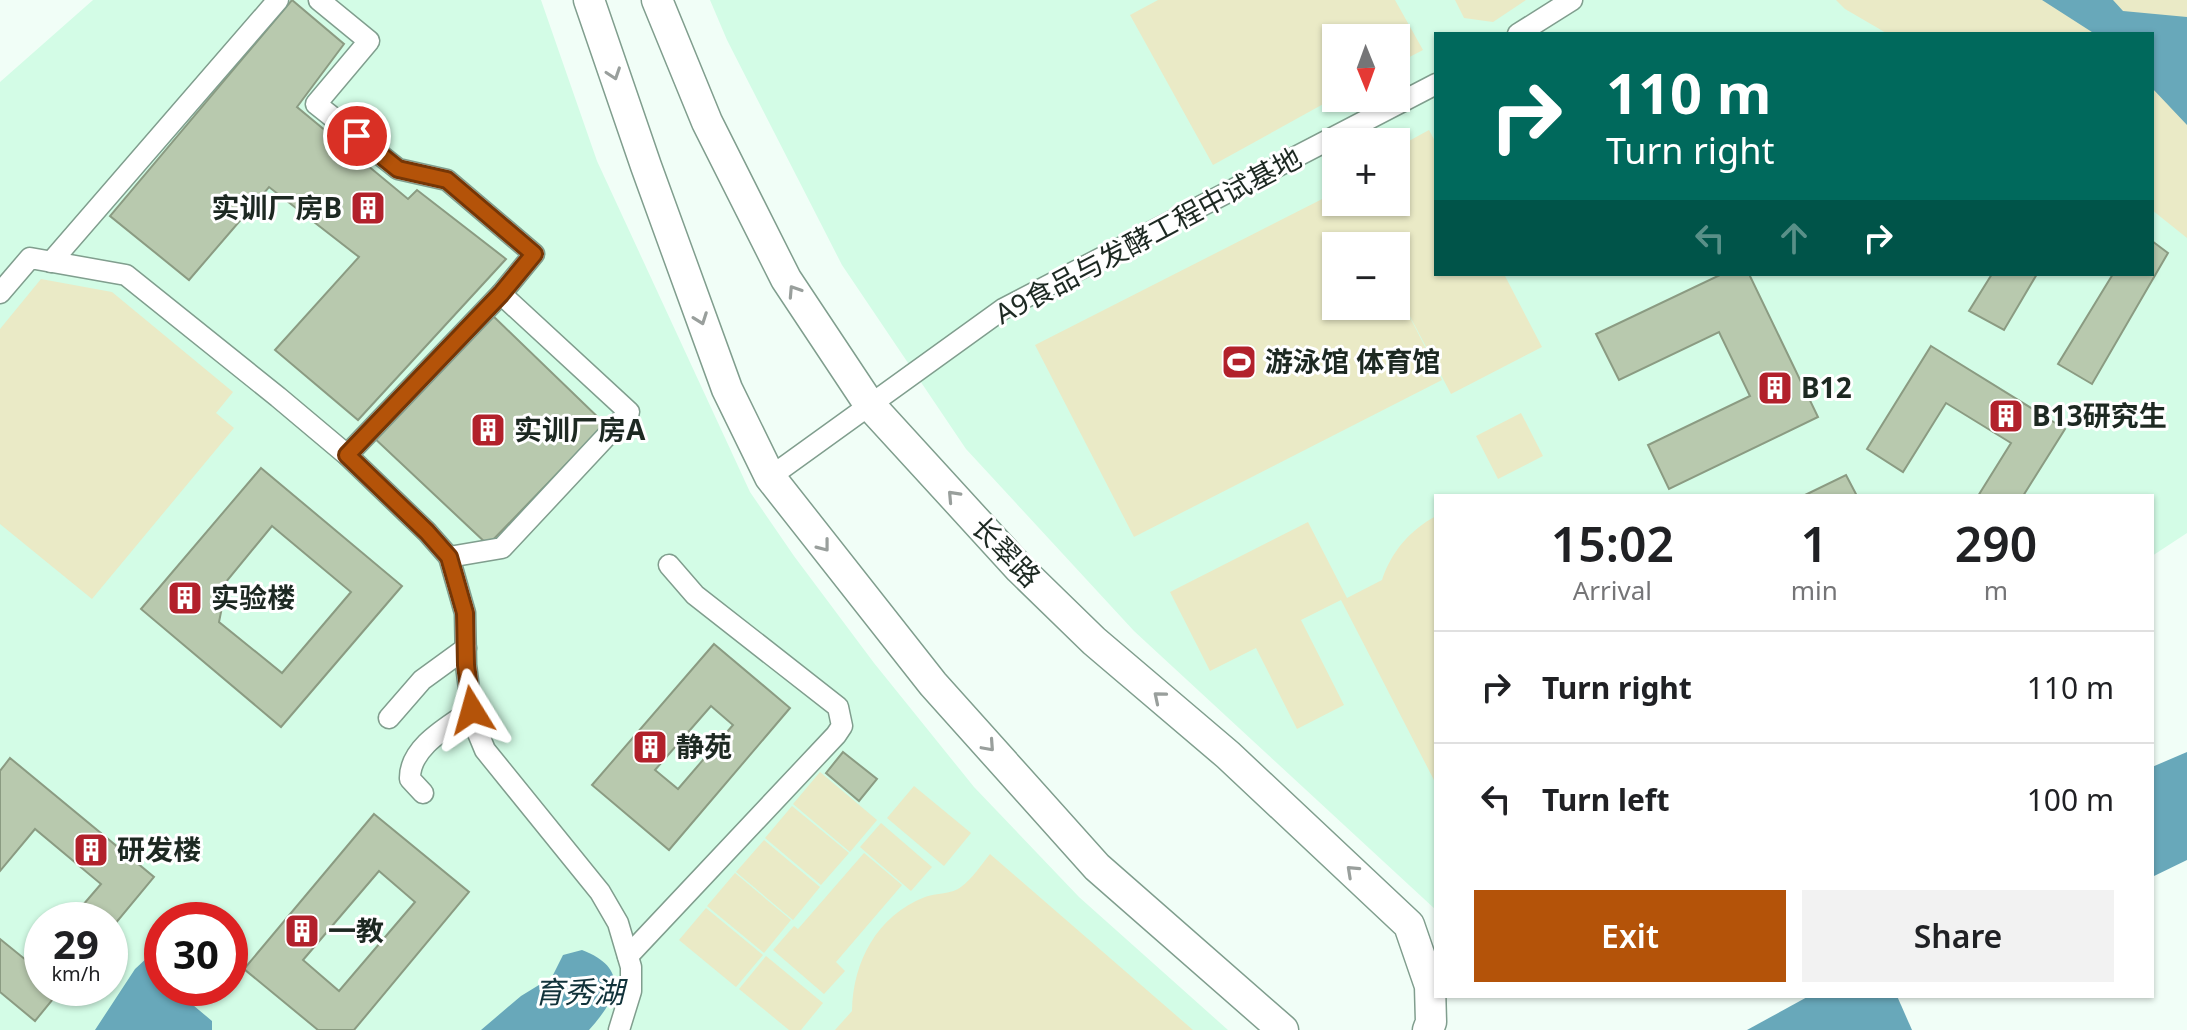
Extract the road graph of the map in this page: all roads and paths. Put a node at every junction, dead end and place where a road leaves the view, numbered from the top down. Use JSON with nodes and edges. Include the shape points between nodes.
{"nodes":[{"id":1,"x":278,"y":0,"type":"edge"},
{"id":2,"x":319,"y":0,"type":"edge"},
{"id":3,"x":589,"y":0,"type":"edge"},
{"id":4,"x":657,"y":0,"type":"edge"},
{"id":5,"x":1572,"y":0,"type":"edge"},
{"id":6,"x":1521,"y":32,"type":"edge"},
{"id":7,"x":1434,"y":85,"type":"edge"},
{"id":8,"x":51,"y":262,"type":"junction"},
{"id":9,"x":0,"y":293,"type":"edge"},
{"id":10,"x":501,"y":294,"type":"junction"},
{"id":11,"x":869,"y":404,"type":"junction"},
{"id":12,"x":347,"y":455,"type":"junction"},
{"id":13,"x":770,"y":477,"type":"junction"},
{"id":14,"x":449,"y":557,"type":"junction"},
{"id":15,"x":669,"y":565,"type":"dead end"},
{"id":16,"x":466,"y":648,"type":"junction"},
{"id":17,"x":472,"y":710,"type":"junction"},
{"id":18,"x":389,"y":718,"type":"dead end"},
{"id":19,"x":423,"y":793,"type":"dead end"},
{"id":20,"x":628,"y":956,"type":"junction"},
{"id":21,"x":619,"y":1030,"type":"edge"},
{"id":22,"x":1283,"y":1030,"type":"edge"},
{"id":23,"x":1428,"y":1030,"type":"edge"}],
"edges":[{"from":1,"to":8,"type":"street"},
{"from":2,"to":10,"type":"street","via":[[369,41],[316,104],[398,169],[447,180],[534,254]]},
{"from":3,"to":13,"type":"main road","one_way":true,"via":[[727,389]]},
{"from":11,"to":4,"type":"main road","name":"长翠路","one_way":true,"via":[[786,279],[707,122]]},
{"from":5,"to":6,"type":"street"},
{"from":7,"to":11,"type":"street","name":"A9食品与发酵工程中试基地","via":[[1003,309]]},
{"from":8,"to":9,"type":"street","via":[[30,258]]},
{"from":8,"to":12,"type":"street","via":[[126,275]]},
{"from":10,"to":12,"type":"street"},
{"from":10,"to":14,"type":"street","via":[[629,412],[502,548]]},
{"from":11,"to":13,"type":"street","name":"A9食品与发酵工程中试基地"},
{"from":23,"to":11,"type":"main road","name":"长翠路","one_way":true,"via":[[1430,986],[1409,925],[1228,755],[1094,641],[1020,569]]},
{"from":12,"to":14,"type":"street"},
{"from":13,"to":22,"type":"main road","one_way":true,"via":[[933,684],[1097,867]]},
{"from":14,"to":16,"type":"street","via":[[465,613]]},
{"from":15,"to":20,"type":"street","via":[[695,595],[838,707],[842,726]]},
{"from":16,"to":17,"type":"street"},
{"from":16,"to":18,"type":"street","via":[[422,680]]},
{"from":17,"to":19,"type":"street","via":[[415,758],[410,779]]},
{"from":17,"to":20,"type":"street","via":[[485,750],[600,892],[618,923]]},
{"from":20,"to":21,"type":"street","via":[[631,991]]}]}
